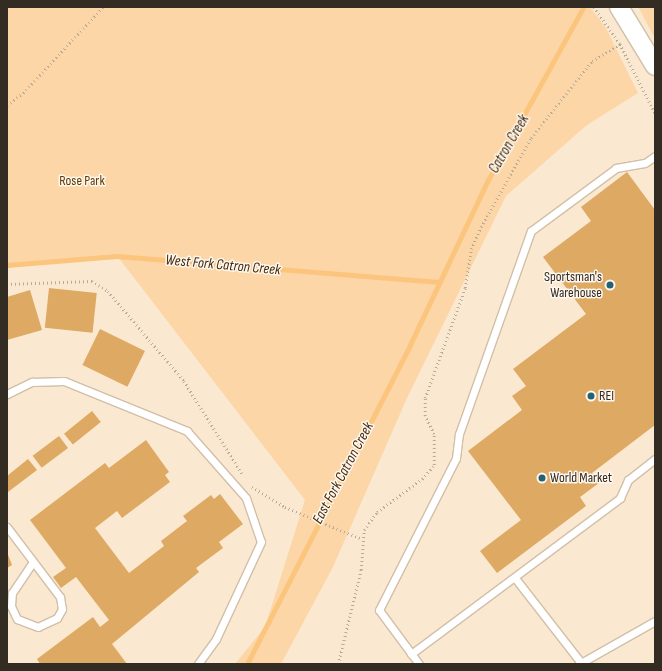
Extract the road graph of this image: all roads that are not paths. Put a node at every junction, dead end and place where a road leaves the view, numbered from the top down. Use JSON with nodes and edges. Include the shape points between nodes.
{"nodes":[{"id":1,"x":619,"y":7,"type":"edge"},
{"id":2,"x":655,"y":66,"type":"edge"},
{"id":3,"x":655,"y":156,"type":"edge"},
{"id":4,"x":7,"y":394,"type":"edge"},
{"id":5,"x":655,"y":459,"type":"edge"},
{"id":6,"x":7,"y":526,"type":"edge"},
{"id":7,"x":33,"y":562,"type":"junction"},
{"id":8,"x":515,"y":578,"type":"junction"},
{"id":9,"x":655,"y":621,"type":"edge"},
{"id":10,"x":411,"y":654,"type":"junction"},
{"id":11,"x":198,"y":664,"type":"edge"},
{"id":12,"x":419,"y":664,"type":"edge"},
{"id":13,"x":580,"y":664,"type":"edge"}],
"edges":[{"from":1,"to":2,"type":"street"},
{"from":3,"to":10,"type":"lane","via":[[645,163],[616,168],[531,231],[459,434],[456,458],[379,610]]},
{"from":4,"to":11,"type":"lane","via":[[32,382],[64,381],[187,431],[246,498],[261,542],[216,639]]},
{"from":5,"to":8,"type":"lane","via":[[628,480],[620,498]]},
{"from":6,"to":7,"type":"lane"},
{"from":7,"to":7,"type":"lane","via":[[60,597],[62,609],[57,618],[38,627],[17,619],[11,606],[12,593]]},
{"from":8,"to":10,"type":"lane"},
{"from":8,"to":13,"type":"lane"},
{"from":9,"to":13,"type":"lane"},
{"from":10,"to":12,"type":"lane"}]}
